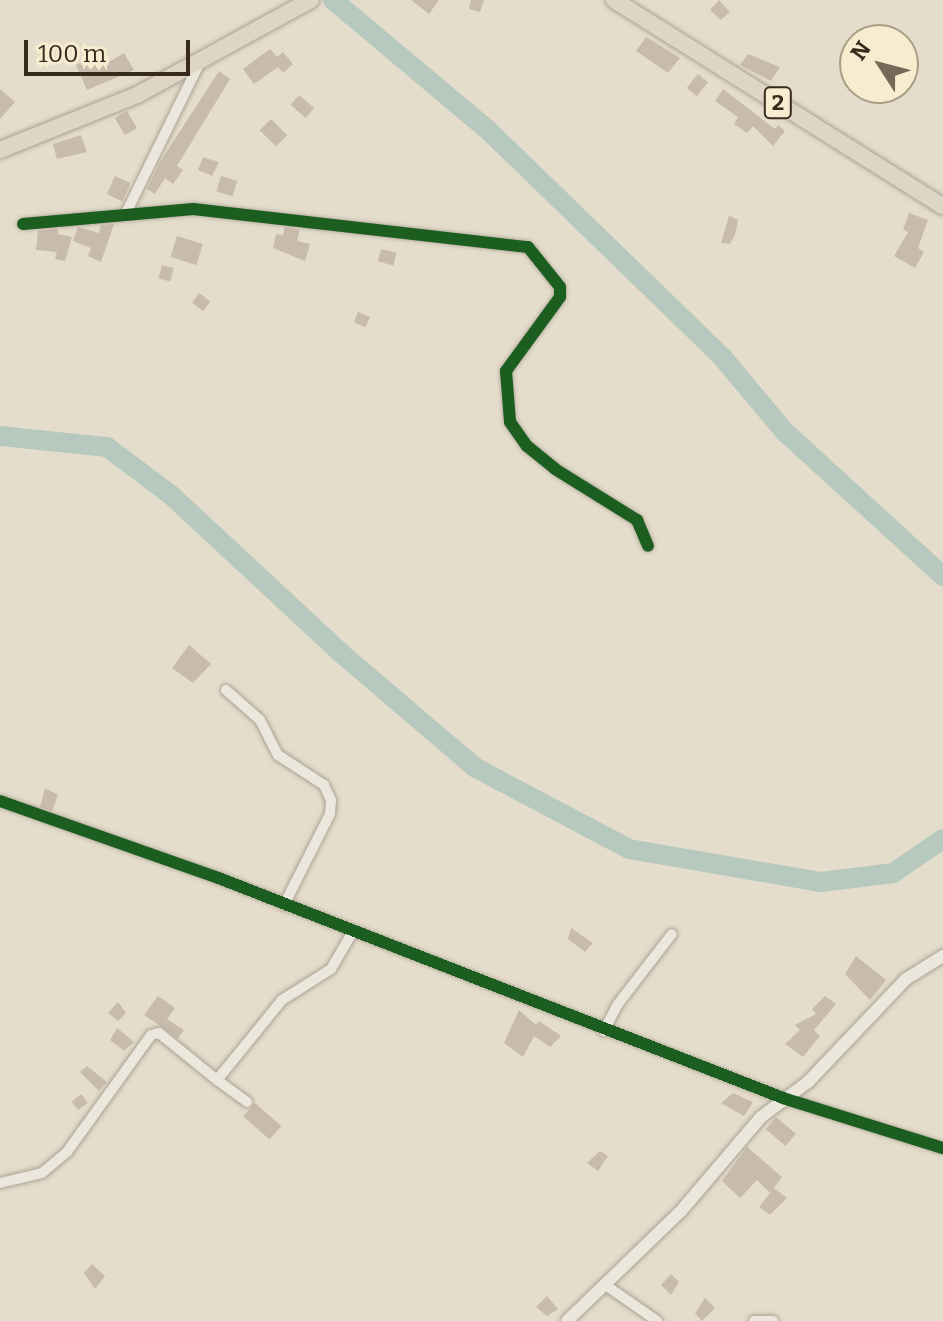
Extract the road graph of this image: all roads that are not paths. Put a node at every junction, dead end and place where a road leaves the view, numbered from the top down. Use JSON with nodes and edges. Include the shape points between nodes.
{"nodes":[{"id":1,"x":311,"y":0,"type":"edge"},
{"id":2,"x":614,"y":0,"type":"edge"},
{"id":3,"x":200,"y":62,"type":"junction"},
{"id":4,"x":0,"y":150,"type":"edge"},
{"id":5,"x":943,"y":206,"type":"edge"},
{"id":6,"x":127,"y":211,"type":"junction"},
{"id":7,"x":23,"y":224,"type":"dead end"},
{"id":8,"x":648,"y":546,"type":"dead end"},
{"id":9,"x":226,"y":690,"type":"dead end"},
{"id":10,"x":0,"y":801,"type":"edge"},
{"id":11,"x":284,"y":905,"type":"junction"},
{"id":12,"x":352,"y":933,"type":"junction"},
{"id":13,"x":672,"y":934,"type":"dead end"},
{"id":14,"x":943,"y":956,"type":"edge"},
{"id":15,"x":604,"y":1031,"type":"junction"},
{"id":16,"x":217,"y":1080,"type":"junction"},
{"id":17,"x":783,"y":1098,"type":"junction"},
{"id":18,"x":247,"y":1102,"type":"dead end"},
{"id":19,"x":943,"y":1148,"type":"edge"},
{"id":20,"x":0,"y":1183,"type":"edge"},
{"id":21,"x":604,"y":1284,"type":"junction"},
{"id":22,"x":567,"y":1321,"type":"edge"},
{"id":23,"x":657,"y":1321,"type":"edge"},
{"id":24,"x":754,"y":1321,"type":"edge"},
{"id":25,"x":773,"y":1321,"type":"edge"}],
"edges":[{"from":1,"to":3,"type":"highway"},
{"from":2,"to":5,"type":"highway","number":"2"},
{"from":3,"to":4,"type":"highway","via":[[139,94]]},
{"from":3,"to":6,"type":"street"},
{"from":6,"to":7,"type":"street"},
{"from":6,"to":8,"type":"street","via":[[193,209],[312,219],[528,247],[560,287],[560,297],[506,371],[510,422],[527,446],[555,469],[637,520]]},
{"from":9,"to":11,"type":"street","via":[[260,720],[278,755],[324,785],[331,800],[330,814]]},
{"from":10,"to":11,"type":"street"},
{"from":11,"to":12,"type":"street"},
{"from":12,"to":15,"type":"street"},
{"from":12,"to":16,"type":"street","via":[[331,969],[282,1000]]},
{"from":13,"to":15,"type":"street","via":[[618,1004]]},
{"from":14,"to":17,"type":"street","via":[[906,979],[808,1082]]},
{"from":15,"to":17,"type":"street"},
{"from":16,"to":18,"type":"street"},
{"from":16,"to":20,"type":"street","via":[[159,1033],[151,1035],[67,1152],[42,1173]]},
{"from":17,"to":19,"type":"street"},
{"from":17,"to":21,"type":"street","via":[[681,1211]]},
{"from":21,"to":22,"type":"street"},
{"from":21,"to":23,"type":"street"},
{"from":24,"to":25,"type":"street"}]}
